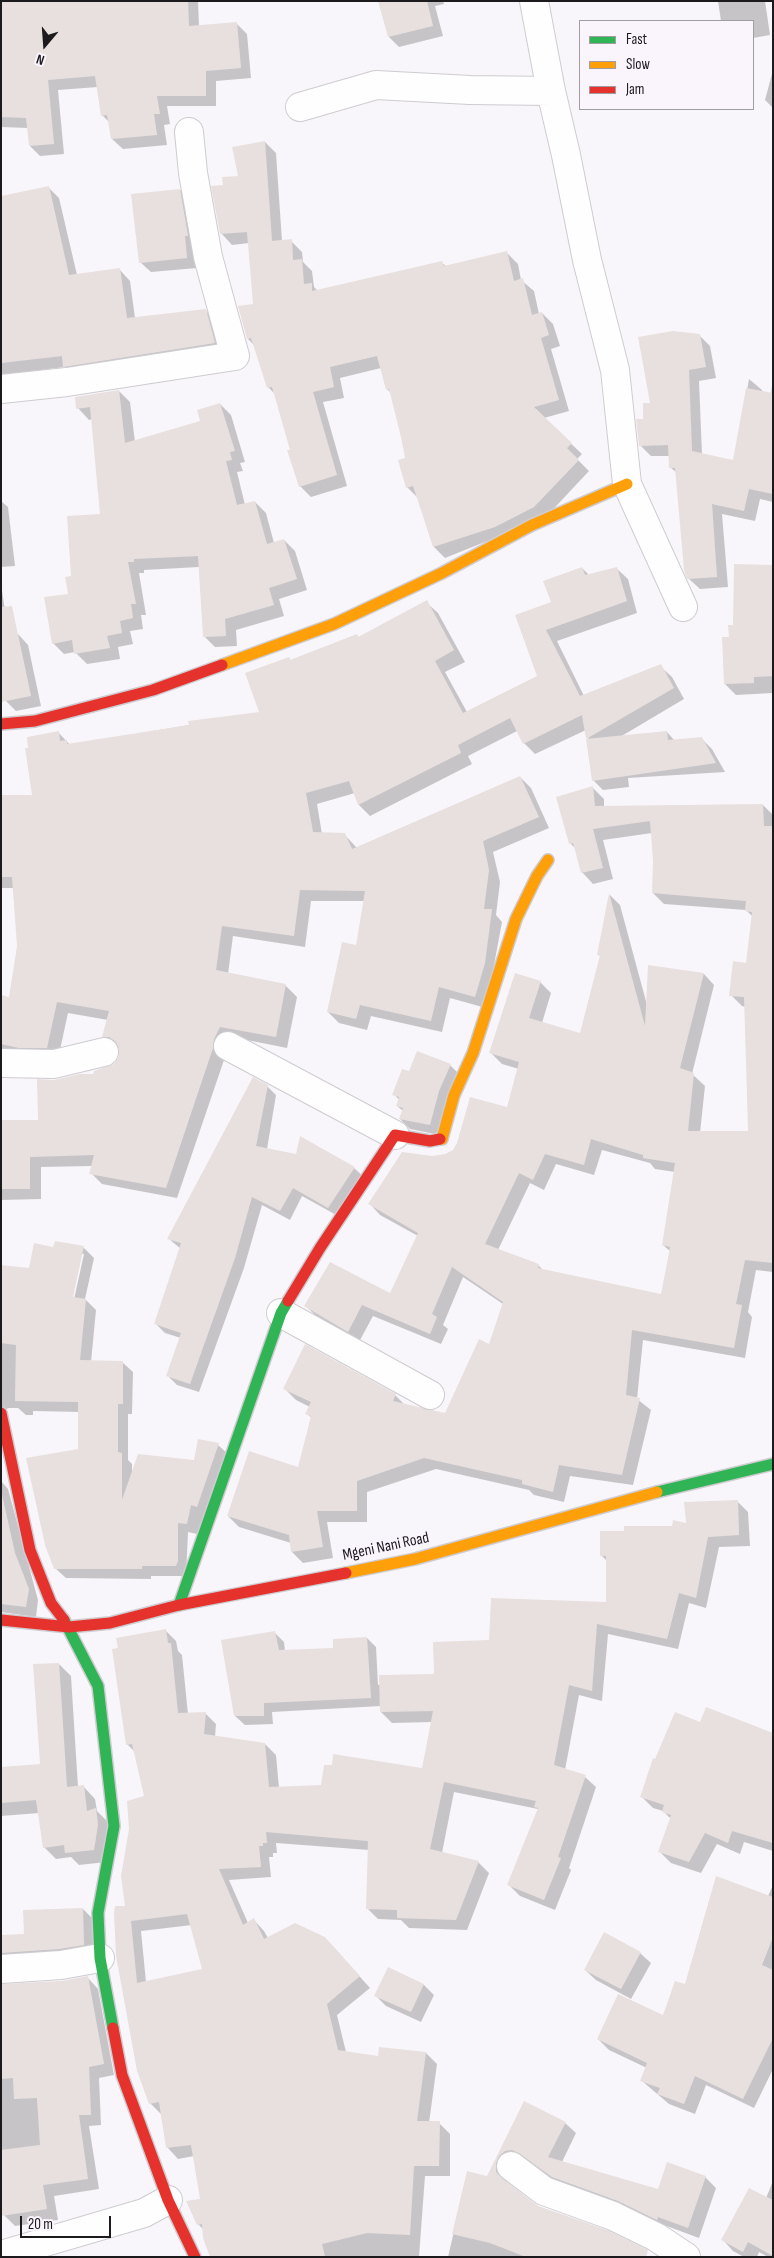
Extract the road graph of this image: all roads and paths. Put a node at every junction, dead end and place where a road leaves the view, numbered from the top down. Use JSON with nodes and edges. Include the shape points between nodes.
{"nodes":[{"id":1,"x":534,"y":1,"type":"edge"},
{"id":2,"x":551,"y":91,"type":"junction"},
{"id":3,"x":300,"y":107,"type":"dead end"},
{"id":4,"x":189,"y":132,"type":"dead end"},
{"id":5,"x":1,"y":389,"type":"edge"},
{"id":6,"x":627,"y":484,"type":"junction"},
{"id":7,"x":682,"y":607,"type":"dead end"},
{"id":8,"x":1,"y":724,"type":"edge"},
{"id":9,"x":548,"y":860,"type":"dead end"},
{"id":10,"x":228,"y":1046,"type":"dead end"},
{"id":11,"x":104,"y":1052,"type":"dead end"},
{"id":12,"x":1,"y":1063,"type":"edge"},
{"id":13,"x":395,"y":1135,"type":"junction"},
{"id":14,"x":281,"y":1313,"type":"junction"},
{"id":15,"x":430,"y":1395,"type":"dead end"},
{"id":16,"x":1,"y":1413,"type":"edge"},
{"id":17,"x":773,"y":1464,"type":"edge"},
{"id":18,"x":179,"y":1605,"type":"junction"},
{"id":19,"x":1,"y":1620,"type":"edge"},
{"id":20,"x":69,"y":1627,"type":"junction"},
{"id":21,"x":100,"y":1958,"type":"junction"},
{"id":22,"x":1,"y":1969,"type":"edge"},
{"id":23,"x":511,"y":2166,"type":"dead end"},
{"id":24,"x":168,"y":2200,"type":"junction"},
{"id":25,"x":1,"y":2255,"type":"edge"},
{"id":26,"x":195,"y":2257,"type":"edge"},
{"id":27,"x":686,"y":2257,"type":"edge"}],
"edges":[{"from":1,"to":2,"type":"street"},
{"from":2,"to":3,"type":"street","via":[[376,85]]},
{"from":2,"to":6,"type":"street","via":[[587,260],[615,370]]},
{"from":4,"to":5,"type":"street","via":[[208,257],[235,356]]},
{"from":6,"to":7,"type":"street"},
{"from":6,"to":8,"type":"street","via":[[532,525],[442,573],[334,624],[153,690],[35,721]]},
{"from":9,"to":13,"type":"street","via":[[516,919],[473,1053],[454,1095],[442,1139],[430,1141]]},
{"from":10,"to":13,"type":"street"},
{"from":11,"to":12,"type":"street","via":[[54,1064]]},
{"from":13,"to":14,"type":"street"},
{"from":14,"to":15,"type":"street"},
{"from":14,"to":18,"type":"street"},
{"from":16,"to":20,"type":"street","via":[[30,1550],[51,1603]]},
{"from":17,"to":18,"type":"street","name":"Mgeni Nani Road","via":[[602,1506],[415,1559]]},
{"from":18,"to":20,"type":"street","name":"Mgeni Nani Road","via":[[110,1623]]},
{"from":19,"to":20,"type":"street","name":"Mgeni Nani Road"},
{"from":20,"to":21,"type":"street","via":[[98,1686],[114,1826],[98,1913]]},
{"from":21,"to":22,"type":"street","via":[[61,1965]]},
{"from":21,"to":24,"type":"street","via":[[122,2075]]},
{"from":23,"to":27,"type":"street","via":[[544,2191],[613,2216],[656,2237]]},
{"from":24,"to":25,"type":"street","via":[[144,2213]]},
{"from":24,"to":26,"type":"street"}]}
